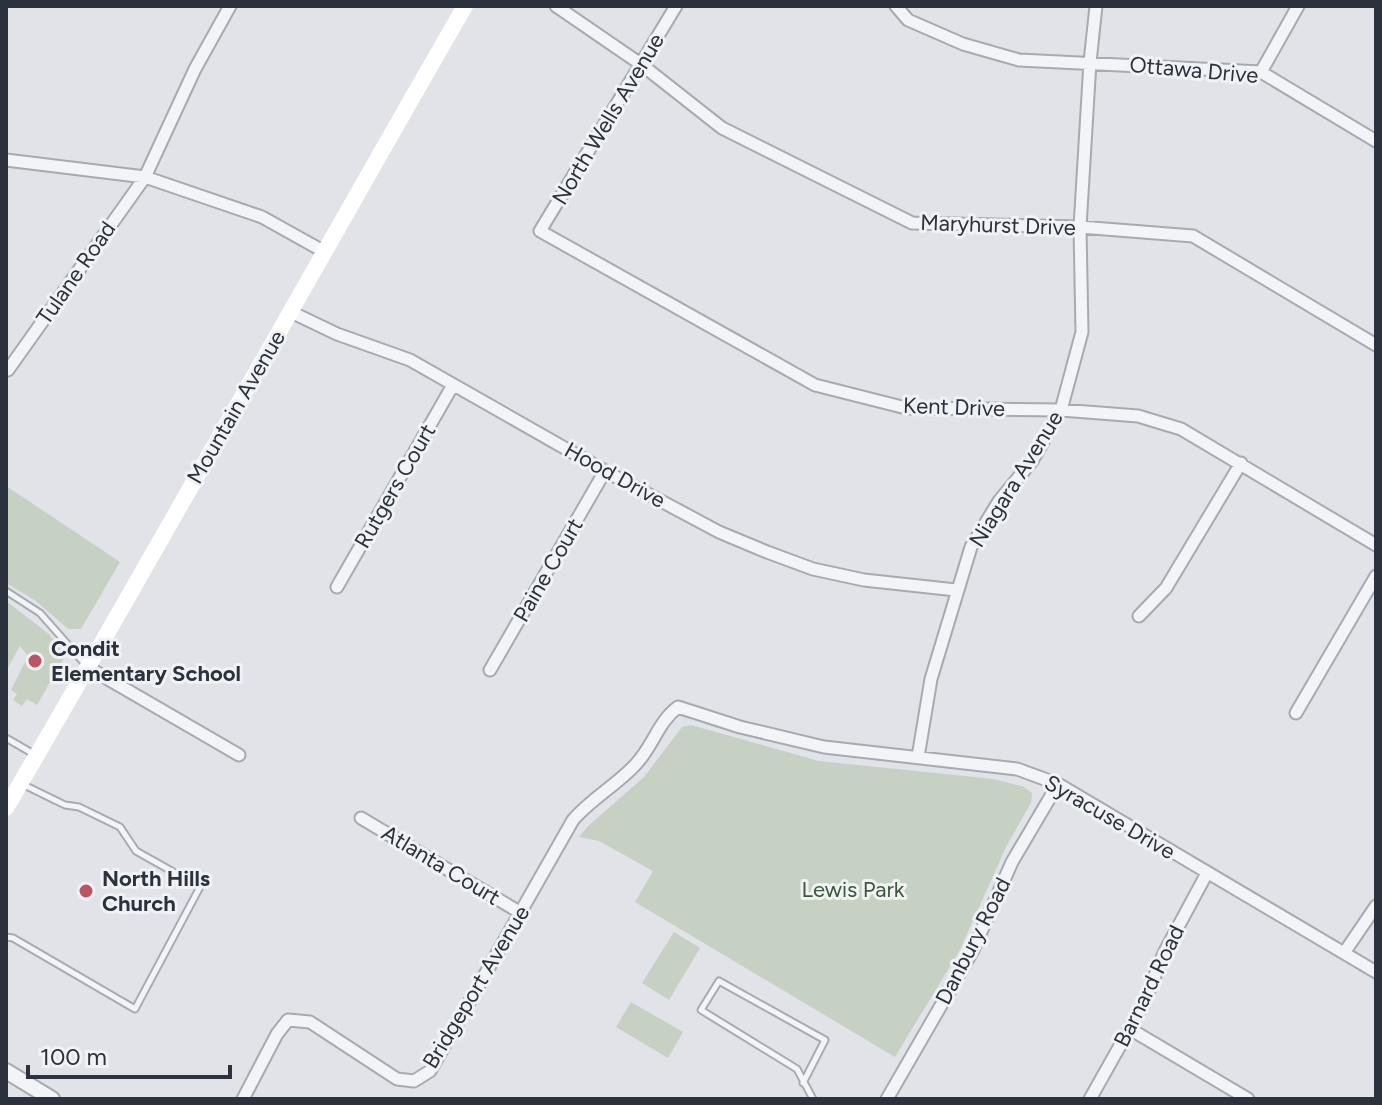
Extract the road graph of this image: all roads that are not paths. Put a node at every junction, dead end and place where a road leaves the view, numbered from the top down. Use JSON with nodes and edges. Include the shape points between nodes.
{"nodes":[{"id":1,"x":230,"y":6,"type":"edge"},
{"id":2,"x":465,"y":6,"type":"edge"},
{"id":3,"x":556,"y":6,"type":"edge"},
{"id":4,"x":676,"y":6,"type":"edge"},
{"id":5,"x":896,"y":6,"type":"edge"},
{"id":6,"x":1096,"y":6,"type":"edge"},
{"id":7,"x":1298,"y":6,"type":"edge"},
{"id":8,"x":1090,"y":62,"type":"junction"},
{"id":9,"x":642,"y":65,"type":"junction"},
{"id":10,"x":1261,"y":72,"type":"junction"},
{"id":11,"x":1376,"y":141,"type":"edge"},
{"id":12,"x":6,"y":160,"type":"edge"},
{"id":13,"x":145,"y":177,"type":"junction"},
{"id":14,"x":1080,"y":227,"type":"junction"},
{"id":15,"x":540,"y":231,"type":"joint"},
{"id":16,"x":323,"y":251,"type":"junction"},
{"id":17,"x":291,"y":312,"type":"junction"},
{"id":18,"x":1376,"y":345,"type":"edge"},
{"id":19,"x":8,"y":370,"type":"edge"},
{"id":20,"x":453,"y":385,"type":"junction"},
{"id":21,"x":1061,"y":410,"type":"junction"},
{"id":22,"x":1241,"y":463,"type":"junction"},
{"id":23,"x":605,"y":471,"type":"junction"},
{"id":24,"x":1376,"y":545,"type":"edge"},
{"id":25,"x":1376,"y":576,"type":"edge"},
{"id":26,"x":337,"y":587,"type":"dead end"},
{"id":27,"x":956,"y":590,"type":"junction"},
{"id":28,"x":6,"y":591,"type":"edge"},
{"id":29,"x":1139,"y":616,"type":"dead end"},
{"id":30,"x":89,"y":668,"type":"junction"},
{"id":31,"x":490,"y":670,"type":"dead end"},
{"id":32,"x":678,"y":707,"type":"joint"},
{"id":33,"x":1296,"y":713,"type":"dead end"},
{"id":34,"x":6,"y":738,"type":"edge"},
{"id":35,"x":239,"y":755,"type":"dead end"},
{"id":36,"x":37,"y":756,"type":"junction"},
{"id":37,"x":918,"y":757,"type":"junction"},
{"id":38,"x":20,"y":783,"type":"junction"},
{"id":39,"x":1058,"y":784,"type":"junction"},
{"id":40,"x":6,"y":808,"type":"edge"},
{"id":41,"x":361,"y":818,"type":"dead end"},
{"id":42,"x":1207,"y":873,"type":"junction"},
{"id":43,"x":1376,"y":906,"type":"edge"},
{"id":44,"x":521,"y":913,"type":"junction"},
{"id":45,"x":6,"y":937,"type":"edge"},
{"id":46,"x":1344,"y":953,"type":"junction"},
{"id":47,"x":1376,"y":972,"type":"edge"},
{"id":48,"x":1130,"y":1029,"type":"junction"},
{"id":49,"x":6,"y":1071,"type":"edge"},
{"id":50,"x":803,"y":1083,"type":"junction"},
{"id":51,"x":52,"y":1099,"type":"edge"},
{"id":52,"x":243,"y":1099,"type":"edge"},
{"id":53,"x":813,"y":1099,"type":"edge"},
{"id":54,"x":887,"y":1099,"type":"edge"},
{"id":55,"x":1090,"y":1099,"type":"edge"},
{"id":56,"x":1248,"y":1099,"type":"edge"}],
"edges":[{"from":1,"to":13,"type":"street","name":"Tulane Road"},
{"from":2,"to":16,"type":"main road","name":"Mountain Avenue"},
{"from":3,"to":9,"type":"street","name":"Maryhurst Drive"},
{"from":4,"to":9,"type":"street","name":"North Wells Avenue"},
{"from":5,"to":8,"type":"street","name":"Ottawa Drive","via":[[908,20],[963,44],[1019,60]]},
{"from":6,"to":8,"type":"street","name":"Niagara Avenue"},
{"from":7,"to":10,"type":"street"},
{"from":8,"to":10,"type":"street","name":"Ottawa Drive"},
{"from":8,"to":14,"type":"street","name":"Niagara Avenue"},
{"from":9,"to":14,"type":"street","name":"Maryhurst Drive","via":[[722,128],[912,223]]},
{"from":9,"to":15,"type":"street","name":"North Wells Avenue"},
{"from":10,"to":11,"type":"street","name":"Ottawa Drive"},
{"from":12,"to":13,"type":"street"},
{"from":13,"to":16,"type":"street","via":[[262,217]]},
{"from":13,"to":19,"type":"street","name":"Tulane Road"},
{"from":14,"to":18,"type":"street","name":"Maryhurst Drive","via":[[1193,236]]},
{"from":14,"to":21,"type":"street","name":"Niagara Avenue","via":[[1082,332]]},
{"from":15,"to":21,"type":"street","name":"Kent Drive","via":[[815,385],[906,408]]},
{"from":16,"to":17,"type":"main road","name":"Mountain Avenue"},
{"from":17,"to":20,"type":"street","name":"Hood Drive","via":[[410,360]]},
{"from":17,"to":30,"type":"main road","name":"Mountain Avenue"},
{"from":20,"to":23,"type":"street","name":"Hood Drive"},
{"from":20,"to":26,"type":"street","name":"Rutgers Court"},
{"from":21,"to":22,"type":"street","name":"Kent Drive","via":[[1138,416],[1181,429]]},
{"from":21,"to":27,"type":"street","name":"Niagara Avenue","via":[[971,547]]},
{"from":22,"to":24,"type":"street","name":"Kent Drive"},
{"from":22,"to":29,"type":"street","via":[[1166,588]]},
{"from":23,"to":27,"type":"street","name":"Hood Drive","via":[[719,532],[813,569]]},
{"from":23,"to":31,"type":"street","name":"Paine Court"},
{"from":25,"to":33,"type":"street"},
{"from":27,"to":37,"type":"street","name":"Niagara Avenue","via":[[931,679]]},
{"from":28,"to":30,"type":"lane","via":[[40,613]]},
{"from":30,"to":35,"type":"street"},
{"from":30,"to":36,"type":"main road","name":"Mountain Avenue"},
{"from":32,"to":37,"type":"street","name":"Syracuse Drive","via":[[824,747]]},
{"from":32,"to":44,"type":"street","name":"Bridgeport Avenue","via":[[667,715],[637,764],[573,820]]},
{"from":34,"to":36,"type":"lane"},
{"from":36,"to":38,"type":"main road","name":"Mountain Avenue"},
{"from":37,"to":39,"type":"street","name":"Syracuse Drive","via":[[1017,769]]},
{"from":38,"to":40,"type":"main road","name":"Mountain Avenue"},
{"from":38,"to":45,"type":"lane","via":[[120,827],[136,851],[200,887],[135,1009]]},
{"from":39,"to":42,"type":"street","name":"Syracuse Drive"},
{"from":39,"to":54,"type":"street","name":"Danbury Road","via":[[1012,862],[973,950]]},
{"from":41,"to":44,"type":"street","name":"Atlanta Court"},
{"from":42,"to":46,"type":"street","name":"Syracuse Drive"},
{"from":42,"to":48,"type":"street","name":"Barnard Road"},
{"from":43,"to":46,"type":"street"},
{"from":44,"to":52,"type":"street","name":"Bridgeport Avenue","via":[[430,1071],[414,1081],[397,1079],[310,1022],[288,1020]]},
{"from":46,"to":47,"type":"street","name":"Syracuse Drive"},
{"from":48,"to":55,"type":"street","name":"Barnard Road"},
{"from":48,"to":56,"type":"street"},
{"from":49,"to":51,"type":"street"},
{"from":50,"to":50,"type":"lane","via":[[797,1069],[701,1010],[719,981],[825,1040]]},
{"from":50,"to":53,"type":"lane"}]}
